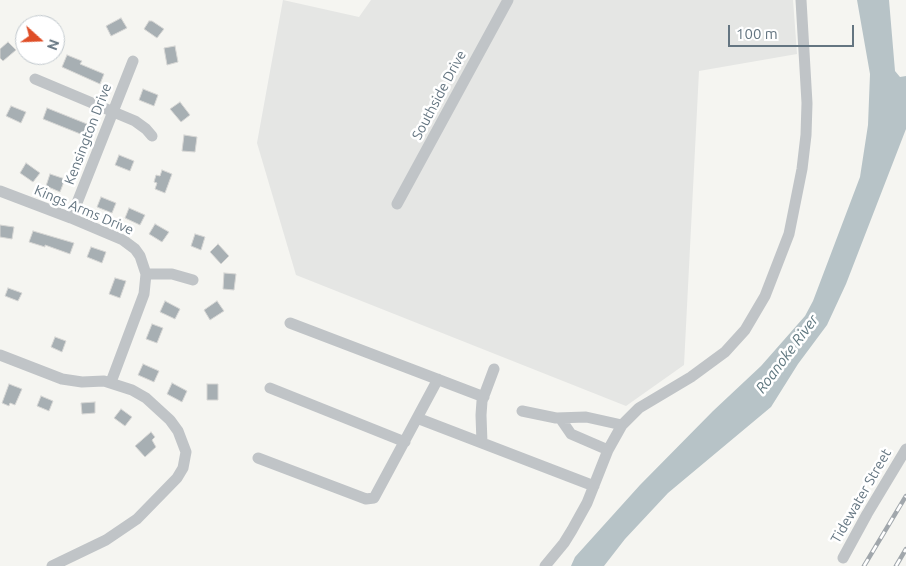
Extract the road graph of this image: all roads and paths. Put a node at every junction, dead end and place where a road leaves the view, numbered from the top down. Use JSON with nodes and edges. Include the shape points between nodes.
{"nodes":[{"id":1,"x":508,"y":0,"type":"edge"},
{"id":2,"x":801,"y":0,"type":"edge"},
{"id":3,"x":133,"y":61,"type":"dead end"},
{"id":4,"x":35,"y":79,"type":"dead end"},
{"id":5,"x":114,"y":112,"type":"junction"},
{"id":6,"x":152,"y":136,"type":"dead end"},
{"id":7,"x":0,"y":191,"type":"edge"},
{"id":8,"x":397,"y":204,"type":"dead end"},
{"id":9,"x":71,"y":218,"type":"junction"},
{"id":10,"x":146,"y":274,"type":"junction"},
{"id":11,"x":193,"y":280,"type":"dead end"},
{"id":12,"x":290,"y":323,"type":"dead end"},
{"id":13,"x":0,"y":355,"type":"edge"},
{"id":14,"x":494,"y":369,"type":"dead end"},
{"id":15,"x":438,"y":379,"type":"junction"},
{"id":16,"x":111,"y":382,"type":"junction"},
{"id":17,"x":270,"y":388,"type":"dead end"},
{"id":18,"x":484,"y":397,"type":"junction"},
{"id":19,"x":522,"y":410,"type":"dead end"},
{"id":20,"x":417,"y":418,"type":"junction"},
{"id":21,"x":560,"y":418,"type":"junction"},
{"id":22,"x":622,"y":425,"type":"junction"},
{"id":23,"x":405,"y":442,"type":"junction"},
{"id":24,"x":482,"y":443,"type":"junction"},
{"id":25,"x":906,"y":449,"type":"edge"},
{"id":26,"x":608,"y":450,"type":"junction"},
{"id":27,"x":258,"y":458,"type":"dead end"},
{"id":28,"x":594,"y":486,"type":"junction"},
{"id":29,"x":843,"y":558,"type":"dead end"},
{"id":30,"x":52,"y":566,"type":"edge"},
{"id":31,"x":545,"y":566,"type":"edge"}],
"edges":[{"from":1,"to":8,"type":"street","name":"Southside Drive"},
{"from":2,"to":22,"type":"street","via":[[806,135],[795,212],[775,272],[755,315],[725,352],[639,408]]},
{"from":3,"to":5,"type":"street","name":"Kensington Drive"},
{"from":4,"to":5,"type":"street"},
{"from":5,"to":6,"type":"street","via":[[140,124]]},
{"from":5,"to":9,"type":"street","name":"Kensington Drive"},
{"from":7,"to":9,"type":"street","name":"Kings Arms Drive"},
{"from":9,"to":10,"type":"street","name":"Kings Arms Drive","via":[[129,243],[140,256]]},
{"from":10,"to":11,"type":"street","via":[[172,274]]},
{"from":10,"to":16,"type":"street","via":[[144,294]]},
{"from":12,"to":15,"type":"street"},
{"from":13,"to":16,"type":"street","via":[[62,379]]},
{"from":14,"to":18,"type":"street"},
{"from":15,"to":18,"type":"street"},
{"from":15,"to":20,"type":"street"},
{"from":16,"to":30,"type":"street","via":[[146,398],[170,420],[184,443],[183,468],[165,491],[123,530]]},
{"from":17,"to":23,"type":"street"},
{"from":18,"to":24,"type":"street"},
{"from":19,"to":21,"type":"street"},
{"from":20,"to":23,"type":"street"},
{"from":20,"to":24,"type":"street"},
{"from":21,"to":22,"type":"street","via":[[586,417]]},
{"from":21,"to":26,"type":"street","via":[[571,434]]},
{"from":22,"to":26,"type":"street"},
{"from":23,"to":27,"type":"street","via":[[370,500]]},
{"from":24,"to":28,"type":"street"},
{"from":25,"to":29,"type":"street","name":"Tidewater Street"},
{"from":26,"to":28,"type":"street"},
{"from":28,"to":31,"type":"street","via":[[572,530]]}]}
